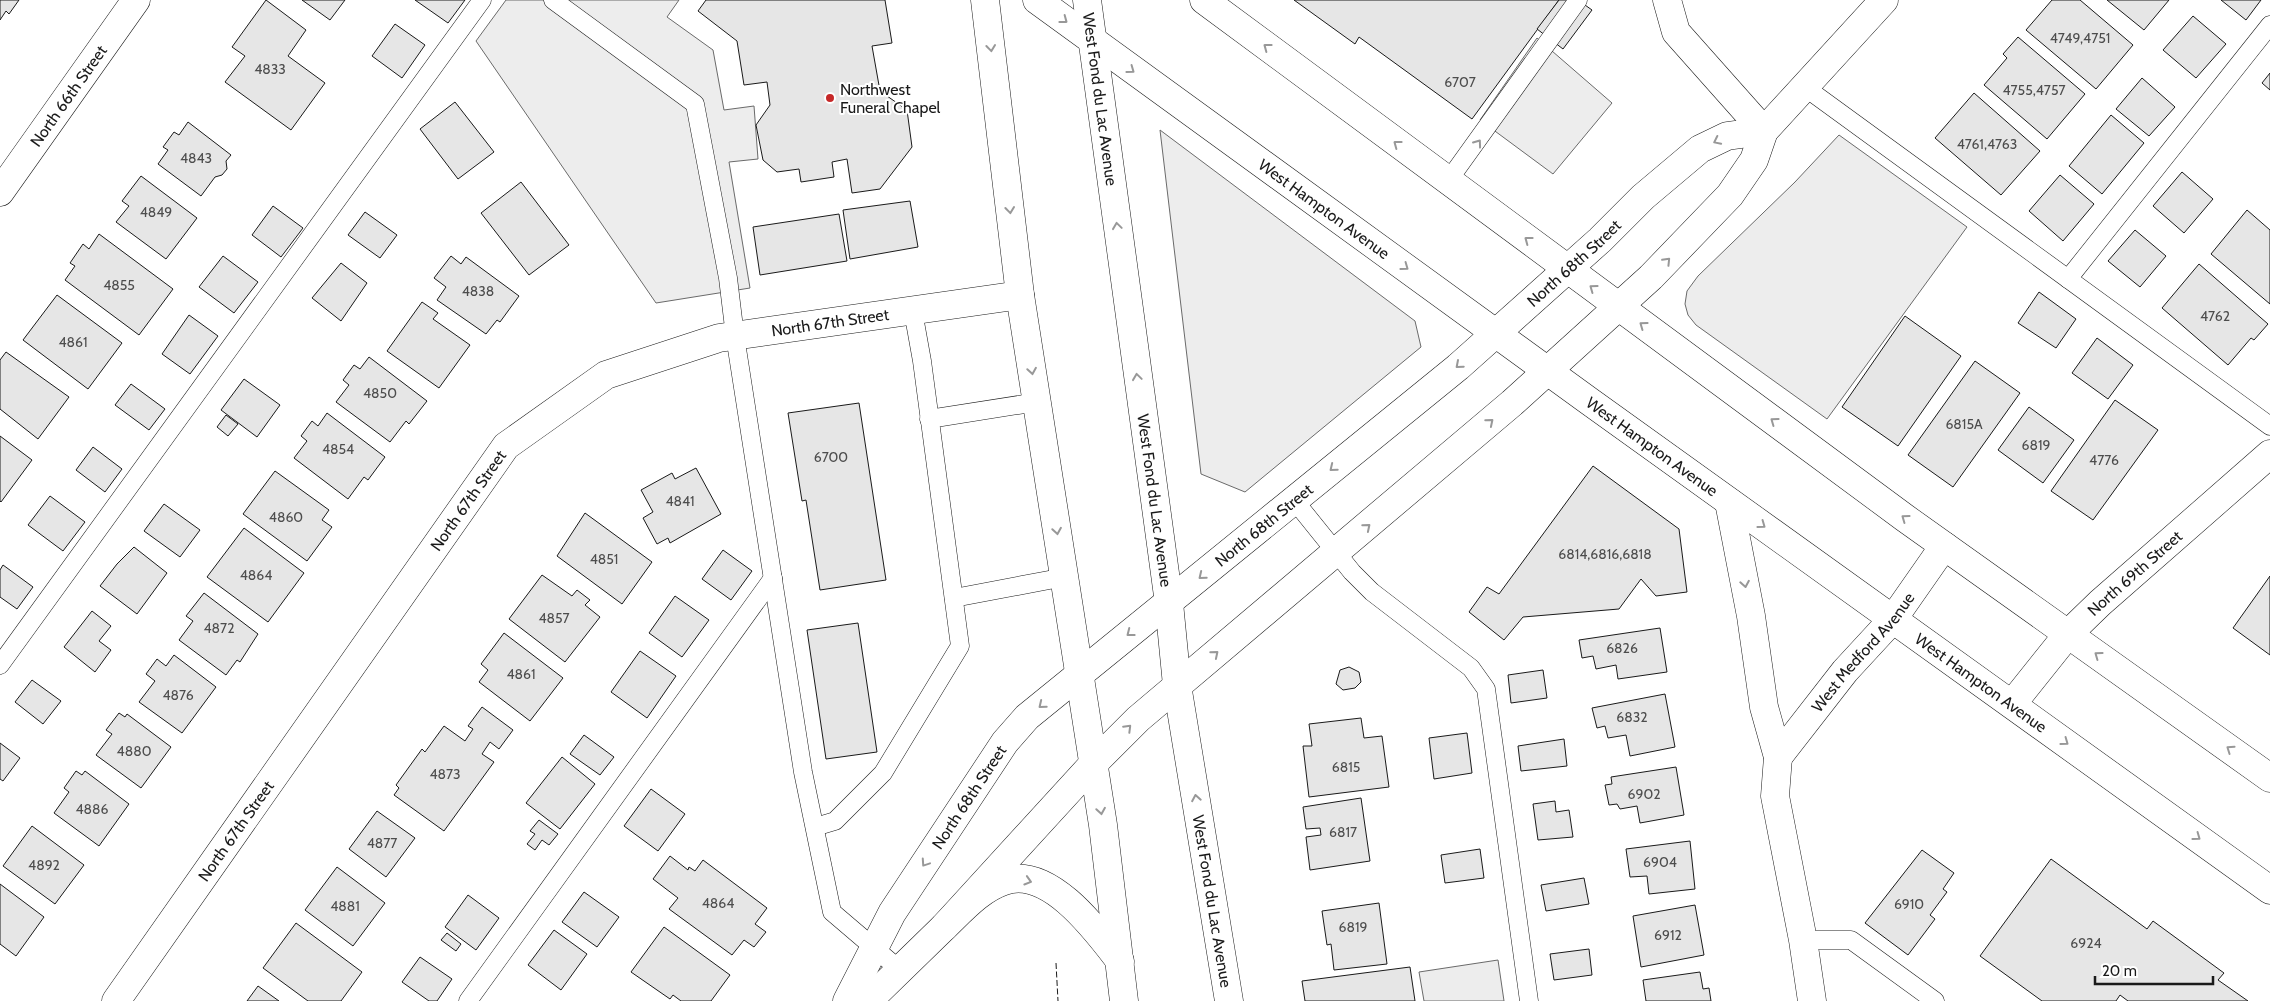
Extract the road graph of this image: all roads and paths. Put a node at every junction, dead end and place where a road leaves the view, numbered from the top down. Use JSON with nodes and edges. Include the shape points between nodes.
{"nodes":[{"id":1,"x":136,"y":0,"type":"edge"},
{"id":2,"x":482,"y":0,"type":"edge"},
{"id":3,"x":553,"y":0,"type":"edge"},
{"id":4,"x":985,"y":0,"type":"edge"},
{"id":5,"x":1037,"y":0,"type":"edge"},
{"id":6,"x":1086,"y":0,"type":"edge"},
{"id":7,"x":1204,"y":0,"type":"edge"},
{"id":8,"x":1578,"y":0,"type":"edge"},
{"id":9,"x":1667,"y":0,"type":"edge"},
{"id":10,"x":1884,"y":0,"type":"edge"},
{"id":11,"x":2270,"y":25,"type":"edge"},
{"id":12,"x":1092,"y":41,"type":"junction"},
{"id":13,"x":1806,"y":88,"type":"junction"},
{"id":14,"x":1764,"y":131,"type":"junction"},
{"id":15,"x":1448,"y":181,"type":"junction"},
{"id":16,"x":0,"y":192,"type":"edge"},
{"id":17,"x":1567,"y":269,"type":"junction"},
{"id":18,"x":2068,"y":279,"type":"junction"},
{"id":19,"x":1020,"y":295,"type":"junction"},
{"id":20,"x":1619,"y":307,"type":"junction"},
{"id":21,"x":913,"y":311,"type":"junction"},
{"id":22,"x":1496,"y":333,"type":"junction"},
{"id":23,"x":735,"y":336,"type":"junction"},
{"id":24,"x":1548,"y":371,"type":"junction"},
{"id":25,"x":1037,"y":402,"type":"junction"},
{"id":26,"x":929,"y":418,"type":"junction"},
{"id":27,"x":2270,"y":426,"type":"edge"},
{"id":28,"x":2270,"y":454,"type":"edge"},
{"id":29,"x":1294,"y":500,"type":"junction"},
{"id":30,"x":1729,"y":502,"type":"junction"},
{"id":31,"x":1944,"y":546,"type":"junction"},
{"id":32,"x":1337,"y":552,"type":"junction"},
{"id":33,"x":1065,"y":577,"type":"junction"},
{"id":34,"x":773,"y":578,"type":"junction"},
{"id":35,"x":954,"y":598,"type":"junction"},
{"id":36,"x":1169,"y":603,"type":"junction"},
{"id":37,"x":1893,"y":619,"type":"junction"},
{"id":38,"x":2068,"y":634,"type":"junction"},
{"id":39,"x":0,"y":665,"type":"edge"},
{"id":40,"x":1080,"y":674,"type":"junction"},
{"id":41,"x":1177,"y":685,"type":"junction"},
{"id":42,"x":2012,"y":704,"type":"junction"},
{"id":43,"x":1778,"y":756,"type":"junction"},
{"id":44,"x":1094,"y":762,"type":"junction"},
{"id":45,"x":2270,"y":778,"type":"edge"},
{"id":46,"x":815,"y":827,"type":"junction"},
{"id":47,"x":2270,"y":890,"type":"edge"},
{"id":48,"x":944,"y":927,"type":"junction"},
{"id":49,"x":1803,"y":940,"type":"junction"},
{"id":50,"x":873,"y":949,"type":"junction"},
{"id":51,"x":1120,"y":962,"type":"junction"},
{"id":52,"x":900,"y":970,"type":"junction"},
{"id":53,"x":116,"y":1001,"type":"edge"},
{"id":54,"x":468,"y":1001,"type":"edge"},
{"id":55,"x":847,"y":1001,"type":"edge"},
{"id":56,"x":868,"y":1001,"type":"edge"},
{"id":57,"x":1124,"y":1001,"type":"edge"},
{"id":58,"x":1229,"y":1001,"type":"edge"},
{"id":59,"x":1529,"y":1001,"type":"edge"},
{"id":60,"x":1812,"y":1001,"type":"edge"},
{"id":61,"x":1935,"y":1001,"type":"edge"}],
"edges":[{"from":1,"to":16,"type":"street","name":"North 66th Street"},
{"from":2,"to":39,"type":"lane"},
{"from":3,"to":23,"type":"lane","via":[[695,104],[728,278]]},
{"from":4,"to":19,"type":"street","one_way":true},
{"from":5,"to":12,"type":"street","name":"West Hampton Avenue","one_way":true},
{"from":6,"to":12,"type":"street","name":"West Fond du Lac Avenue"},
{"from":15,"to":7,"type":"street","one_way":true},
{"from":15,"to":8,"type":"lane","one_way":true},
{"from":9,"to":14,"type":"street","via":[[1676,32]]},
{"from":10,"to":13,"type":"street"},
{"from":11,"to":18,"type":"lane"},
{"from":12,"to":22,"type":"street","name":"West Hampton Avenue","one_way":true},
{"from":36,"to":12,"type":"street","name":"West Fond du Lac Avenue","one_way":true},
{"from":13,"to":14,"type":"street"},
{"from":13,"to":18,"type":"lane"},
{"from":14,"to":17,"type":"street","name":"North 68th Street","one_way":true,"via":[[1727,136],[1700,149],[1643,197]]},
{"from":20,"to":14,"type":"street","one_way":true,"via":[[1730,194],[1754,160]]},
{"from":17,"to":15,"type":"street","one_way":true},
{"from":20,"to":17,"type":"street","one_way":true},
{"from":17,"to":22,"type":"street","name":"North 68th Street"},
{"from":18,"to":27,"type":"lane"},
{"from":19,"to":21,"type":"street","name":"North 67th Street"},
{"from":19,"to":25,"type":"street","one_way":true},
{"from":20,"to":24,"type":"street"},
{"from":31,"to":20,"type":"street","one_way":true},
{"from":21,"to":23,"type":"street","name":"North 67th Street"},
{"from":21,"to":26,"type":"lane"},
{"from":22,"to":24,"type":"street","name":"West Hampton Avenue"},
{"from":22,"to":29,"type":"street","name":"North 68th Street","one_way":true},
{"from":23,"to":34,"type":"lane"},
{"from":23,"to":53,"type":"street","name":"North 67th Street","via":[[719,338],[606,375],[506,446]]},
{"from":24,"to":30,"type":"street","name":"West Hampton Avenue"},
{"from":32,"to":24,"type":"street","one_way":true},
{"from":25,"to":26,"type":"lane"},
{"from":25,"to":33,"type":"street","one_way":true},
{"from":26,"to":35,"type":"lane"},
{"from":28,"to":38,"type":"street","name":"North 69th Street"},
{"from":29,"to":32,"type":"lane"},
{"from":29,"to":36,"type":"street","name":"North 68th Street","one_way":true},
{"from":30,"to":37,"type":"street","name":"West Hampton Avenue","one_way":true},
{"from":30,"to":43,"type":"street","one_way":true,"via":[[1751,616],[1764,707]]},
{"from":31,"to":37,"type":"street","name":"West Medford Avenue"},
{"from":31,"to":38,"type":"street"},
{"from":41,"to":32,"type":"street","one_way":true},
{"from":32,"to":59,"type":"lane","via":[[1372,592],[1471,668],[1486,689]]},
{"from":33,"to":35,"type":"lane"},
{"from":33,"to":40,"type":"street"},
{"from":34,"to":46,"type":"lane","via":[[803,772]]},
{"from":34,"to":54,"type":"lane"},
{"from":35,"to":46,"type":"lane","via":[[960,646],[904,740],[883,774],[835,821]]},
{"from":36,"to":40,"type":"street","name":"North 68th Street","one_way":true},
{"from":36,"to":41,"type":"street","name":"West Fond du Lac Avenue"},
{"from":37,"to":42,"type":"street","name":"West Hampton Avenue"},
{"from":37,"to":43,"type":"street","name":"West Medford Avenue","via":[[1845,671]]},
{"from":38,"to":42,"type":"street","name":"North 69th Street"},
{"from":45,"to":38,"type":"street","one_way":true},
{"from":40,"to":44,"type":"street"},
{"from":40,"to":50,"type":"street","name":"North 68th Street","one_way":true,"via":[[1027,717],[1005,742],[892,913]]},
{"from":44,"to":41,"type":"street","one_way":true},
{"from":58,"to":41,"type":"street","name":"West Fond du Lac Avenue","one_way":true},
{"from":42,"to":47,"type":"street","name":"West Hampton Avenue","one_way":true},
{"from":43,"to":49,"type":"street","via":[[1775,796]]},
{"from":44,"to":48,"type":"street"},
{"from":44,"to":51,"type":"street","one_way":true},
{"from":46,"to":50,"type":"lane","via":[[832,912]]},
{"from":48,"to":51,"type":"street","one_way":true,"via":[[982,892],[1005,880],[1020,878],[1046,886],[1064,898],[1092,926]]},
{"from":48,"to":52,"type":"street"},
{"from":49,"to":60,"type":"street"},
{"from":49,"to":61,"type":"lane","via":[[1851,940]]},
{"from":50,"to":52,"type":"lane"},
{"from":50,"to":55,"type":"street","name":"North 68th Street"},
{"from":51,"to":57,"type":"street"},
{"from":52,"to":56,"type":"street"}]}
